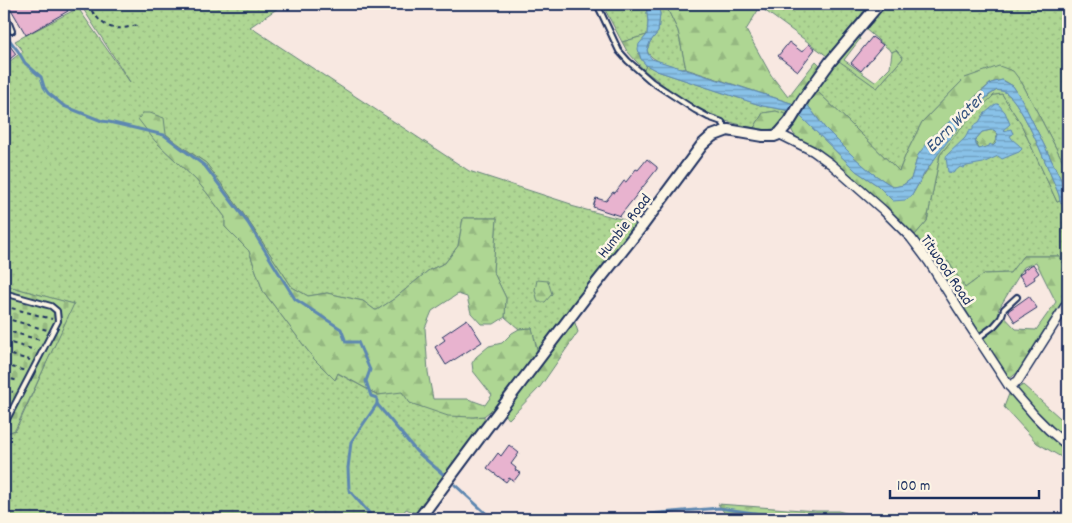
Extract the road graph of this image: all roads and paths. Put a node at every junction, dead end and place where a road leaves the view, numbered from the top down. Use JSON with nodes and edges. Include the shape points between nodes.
{"nodes":[{"id":1,"x":87,"y":4,"type":"edge"},
{"id":2,"x":597,"y":4,"type":"edge"},
{"id":3,"x":878,"y":4,"type":"edge"},
{"id":4,"x":4,"y":11,"type":"edge"},
{"id":5,"x":137,"y":25,"type":"dead end"},
{"id":6,"x":12,"y":31,"type":"dead end"},
{"id":7,"x":728,"y":130,"type":"junction"},
{"id":8,"x":780,"y":134,"type":"junction"},
{"id":9,"x":4,"y":293,"type":"edge"},
{"id":10,"x":1017,"y":297,"type":"dead end"},
{"id":11,"x":1068,"y":302,"type":"edge"},
{"id":12,"x":4,"y":306,"type":"edge"},
{"id":13,"x":4,"y":318,"type":"edge"},
{"id":14,"x":58,"y":321,"type":"junction"},
{"id":15,"x":4,"y":330,"type":"edge"},
{"id":16,"x":52,"y":332,"type":"junction"},
{"id":17,"x":978,"y":338,"type":"junction"},
{"id":18,"x":4,"y":341,"type":"edge"},
{"id":19,"x":47,"y":342,"type":"junction"},
{"id":20,"x":42,"y":352,"type":"junction"},
{"id":21,"x":4,"y":353,"type":"edge"},
{"id":22,"x":36,"y":362,"type":"junction"},
{"id":23,"x":4,"y":365,"type":"edge"},
{"id":24,"x":31,"y":372,"type":"junction"},
{"id":25,"x":4,"y":377,"type":"edge"},
{"id":26,"x":26,"y":383,"type":"junction"},
{"id":27,"x":1010,"y":386,"type":"junction"},
{"id":28,"x":4,"y":389,"type":"edge"},
{"id":29,"x":20,"y":394,"type":"junction"},
{"id":30,"x":4,"y":425,"type":"edge"},
{"id":31,"x":1068,"y":446,"type":"edge"},
{"id":32,"x":419,"y":519,"type":"edge"}],
"edges":[{"from":1,"to":5,"type":"path","via":[[101,22],[112,28]]},
{"from":2,"to":7,"type":"lane","via":[[619,51],[628,61],[652,82],[694,110],[722,122]]},
{"from":3,"to":8,"type":"street","via":[[830,62]]},
{"from":4,"to":6,"type":"lane"},
{"from":7,"to":8,"type":"street","via":[[763,136]]},
{"from":7,"to":32,"type":"street","name":"Humbie Road","via":[[712,136],[702,145]]},
{"from":8,"to":17,"type":"street","name":"Titwood Road","via":[[831,164],[905,232],[929,262]]},
{"from":9,"to":14,"type":"lane","via":[[51,306],[57,311]]},
{"from":10,"to":17,"type":"lane","via":[[1004,309],[994,326]]},
{"from":11,"to":27,"type":"street","via":[[1018,381]]},
{"from":12,"to":14,"type":"path"},
{"from":13,"to":16,"type":"path"},
{"from":14,"to":16,"type":"lane"},
{"from":15,"to":19,"type":"path"},
{"from":16,"to":19,"type":"lane"},
{"from":17,"to":27,"type":"street","name":"Titwood Road"},
{"from":18,"to":20,"type":"path"},
{"from":19,"to":20,"type":"lane"},
{"from":20,"to":22,"type":"lane"},
{"from":21,"to":22,"type":"path"},
{"from":22,"to":24,"type":"lane"},
{"from":23,"to":24,"type":"path"},
{"from":24,"to":26,"type":"lane"},
{"from":25,"to":26,"type":"path"},
{"from":26,"to":29,"type":"lane"},
{"from":27,"to":31,"type":"street","name":"Titwood Road","via":[[1034,416]]},
{"from":28,"to":29,"type":"path"},
{"from":29,"to":30,"type":"lane"}]}
